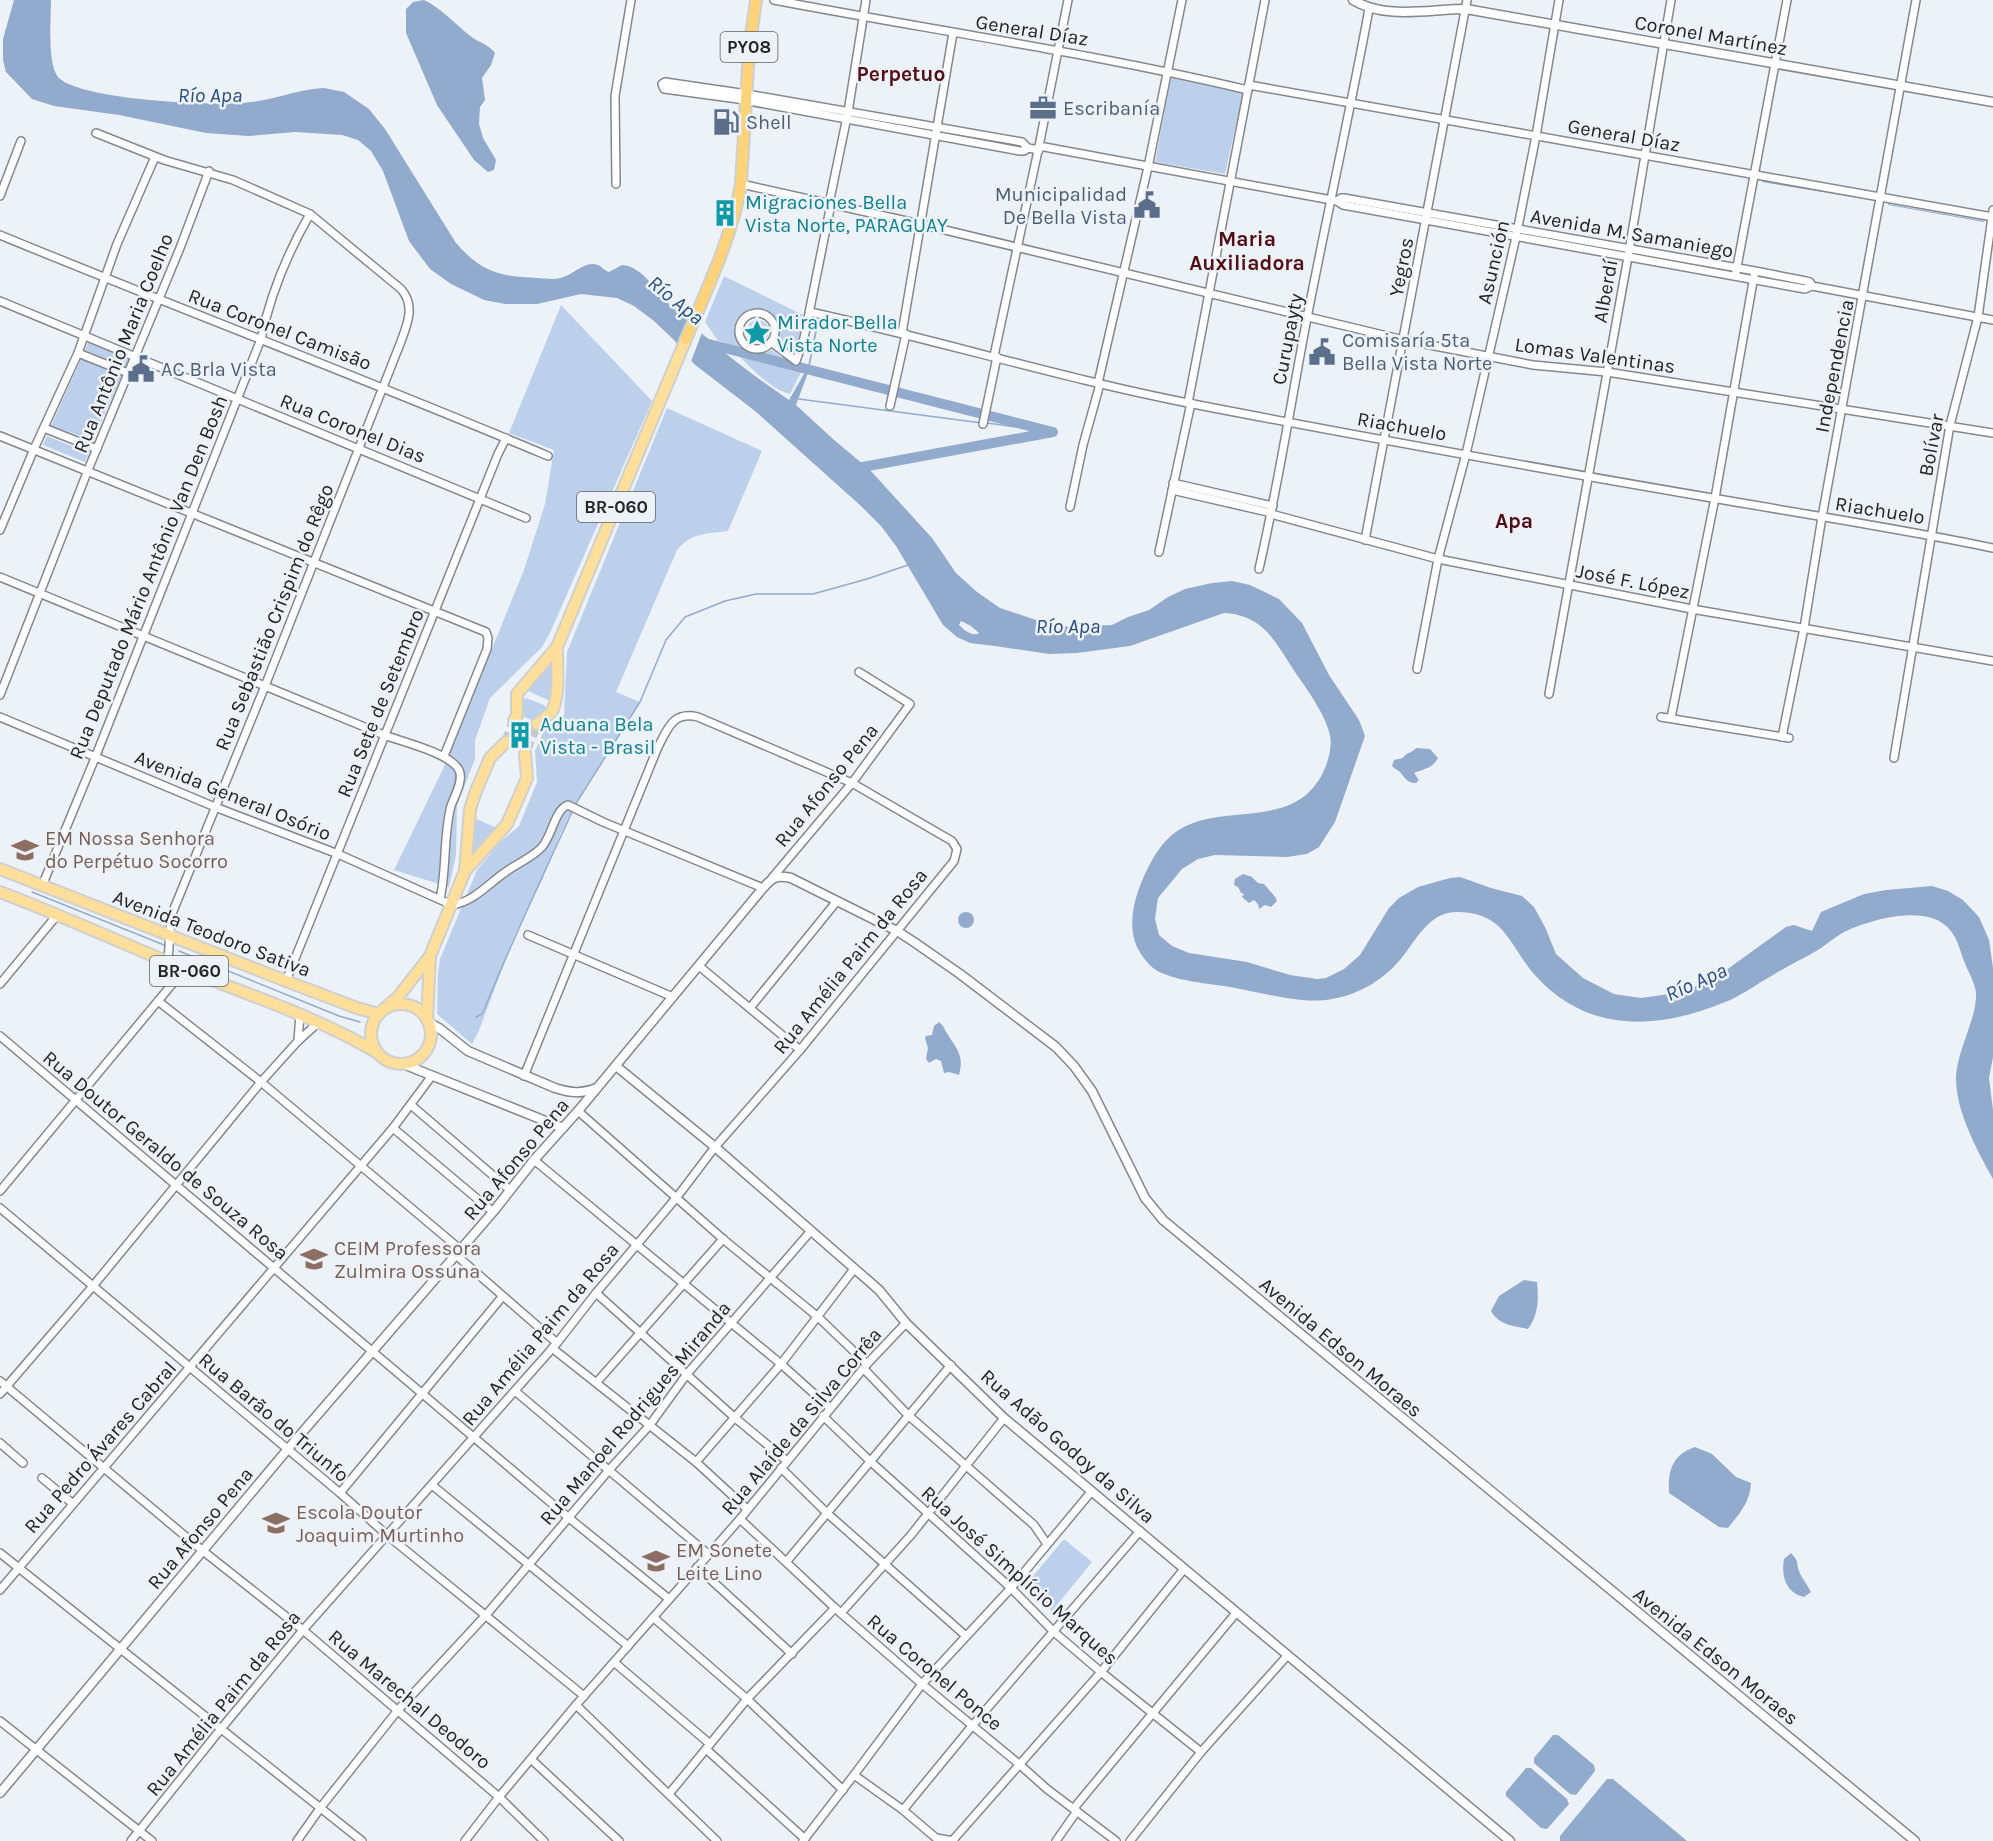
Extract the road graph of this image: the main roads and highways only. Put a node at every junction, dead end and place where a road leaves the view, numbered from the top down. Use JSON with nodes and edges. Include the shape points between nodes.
{"nodes":[{"id":1,"x":756,"y":0,"type":"edge"},
{"id":2,"x":686,"y":339,"type":"joint"},
{"id":3,"x":557,"y":647,"type":"junction"},
{"id":4,"x":0,"y":869,"type":"edge"},
{"id":5,"x":465,"y":872,"type":"junction"},
{"id":6,"x":0,"y":892,"type":"edge"},
{"id":7,"x":430,"y":956,"type":"junction"},
{"id":8,"x":381,"y":1011,"type":"junction"},
{"id":9,"x":428,"y":1021,"type":"junction"},
{"id":10,"x":376,"y":1052,"type":"junction"}],
"edges":[{"from":1,"to":2,"type":"highway","number":"PY08","via":[[739,200]]},
{"from":2,"to":3,"type":"main road","number":"BR-060"},
{"from":3,"to":3,"type":"main road","number":"BR-060","via":[[556,700],[548,716],[536,727],[515,718],[517,694]]},
{"from":4,"to":8,"type":"main road","name":"Avenida Teodoro Sativa","number":"BR-060","via":[[357,1008]]},
{"from":5,"to":5,"type":"main road","via":[[507,824],[527,778],[526,751],[505,743],[486,764],[470,809]]},
{"from":5,"to":7,"type":"main road"},
{"from":6,"to":10,"type":"main road","name":"Avenida Teodoro Sativa","number":"BR-060","via":[[319,1022]]},
{"from":7,"to":8,"type":"main road","via":[[398,997]]},
{"from":7,"to":9,"type":"main road"},
{"from":8,"to":9,"type":"main road","number":"BR-060","via":[[392,1005],[408,1005],[423,1013]]},
{"from":8,"to":10,"type":"main road","via":[[371,1029]]},
{"from":9,"to":10,"type":"main road","number":"BR-060","via":[[428,1046],[418,1059],[403,1064],[388,1061]]}]}
